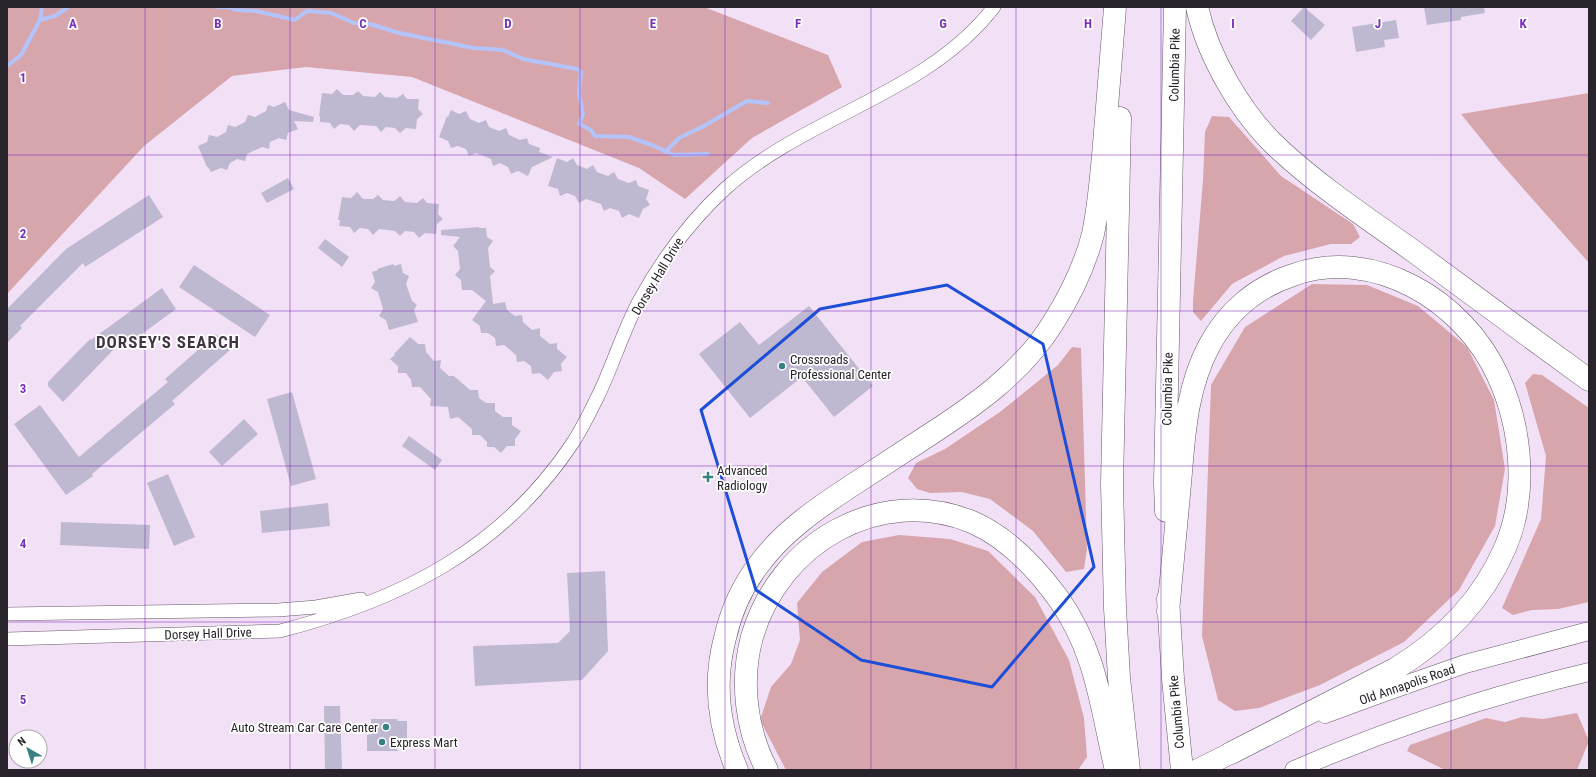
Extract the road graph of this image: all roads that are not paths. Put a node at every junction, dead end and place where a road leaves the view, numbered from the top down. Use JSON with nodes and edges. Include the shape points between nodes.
{"nodes":[{"id":1,"x":994,"y":7,"type":"edge"},
{"id":2,"x":1115,"y":7,"type":"edge"},
{"id":3,"x":1122,"y":7,"type":"edge"},
{"id":4,"x":1175,"y":7,"type":"edge"},
{"id":5,"x":1198,"y":7,"type":"edge"},
{"id":6,"x":1589,"y":380,"type":"edge"},
{"id":7,"x":402,"y":588,"type":"junction"},
{"id":8,"x":1168,"y":612,"type":"junction"},
{"id":9,"x":7,"y":614,"type":"edge"},
{"id":10,"x":1589,"y":631,"type":"edge"},
{"id":11,"x":7,"y":639,"type":"edge"},
{"id":12,"x":1589,"y":672,"type":"edge"},
{"id":13,"x":1231,"y":753,"type":"junction"},
{"id":14,"x":737,"y":770,"type":"edge"},
{"id":15,"x":767,"y":770,"type":"edge"},
{"id":16,"x":1116,"y":770,"type":"edge"},
{"id":17,"x":1128,"y":770,"type":"edge"},
{"id":18,"x":1182,"y":770,"type":"edge"},
{"id":19,"x":1197,"y":770,"type":"edge"},
{"id":20,"x":1294,"y":770,"type":"edge"}],
"edges":[{"from":1,"to":7,"type":"street","name":"Dorsey Hall Drive","via":[[955,48],[933,64],[795,139],[757,163],[726,188],[673,246],[639,302],[573,442],[545,480],[487,537],[455,560]]},
{"from":2,"to":14,"type":"highway","via":[[1100,195],[1092,236],[1067,298],[1052,325],[1031,352],[988,395],[794,527],[759,563],[748,580],[729,622],[720,666],[720,710],[724,732]]},
{"from":3,"to":17,"type":"highway","via":[[1112,484],[1118,655]]},
{"from":4,"to":8,"type":"highway","name":"Columbia Pike","via":[[1165,483]]},
{"from":5,"to":6,"type":"highway","via":[[1206,36],[1228,82],[1242,105],[1279,148],[1323,184]]},
{"from":7,"to":9,"type":"street","name":"Dorsey Hall Drive","via":[[358,600],[278,610]]},
{"from":7,"to":11,"type":"street","name":"Dorsey Hall Drive","via":[[360,606],[280,631]]},
{"from":8,"to":13,"type":"highway","via":[[1185,427],[1191,395],[1208,348],[1226,320],[1238,307],[1270,283],[1303,271],[1320,267],[1358,267],[1406,282],[1437,302],[1455,318],[1476,342],[1498,375],[1509,403],[1514,426],[1519,476],[1518,499],[1505,547],[1493,571],[1463,614],[1418,655],[1395,670]]},
{"from":8,"to":18,"type":"highway","name":"Columbia Pike"},
{"from":10,"to":13,"type":"main road","name":"Old Annapolis Road","via":[[1465,664],[1302,723]]},
{"from":12,"to":20,"type":"main road","via":[[1476,703],[1403,727]]},
{"from":13,"to":19,"type":"main road"},
{"from":15,"to":16,"type":"highway","via":[[756,747],[746,697],[749,652],[758,620],[784,575],[815,545],[854,522],[873,514],[895,510],[936,512],[974,523],[1010,546],[1027,561],[1058,599],[1083,643],[1100,695]]}]}
